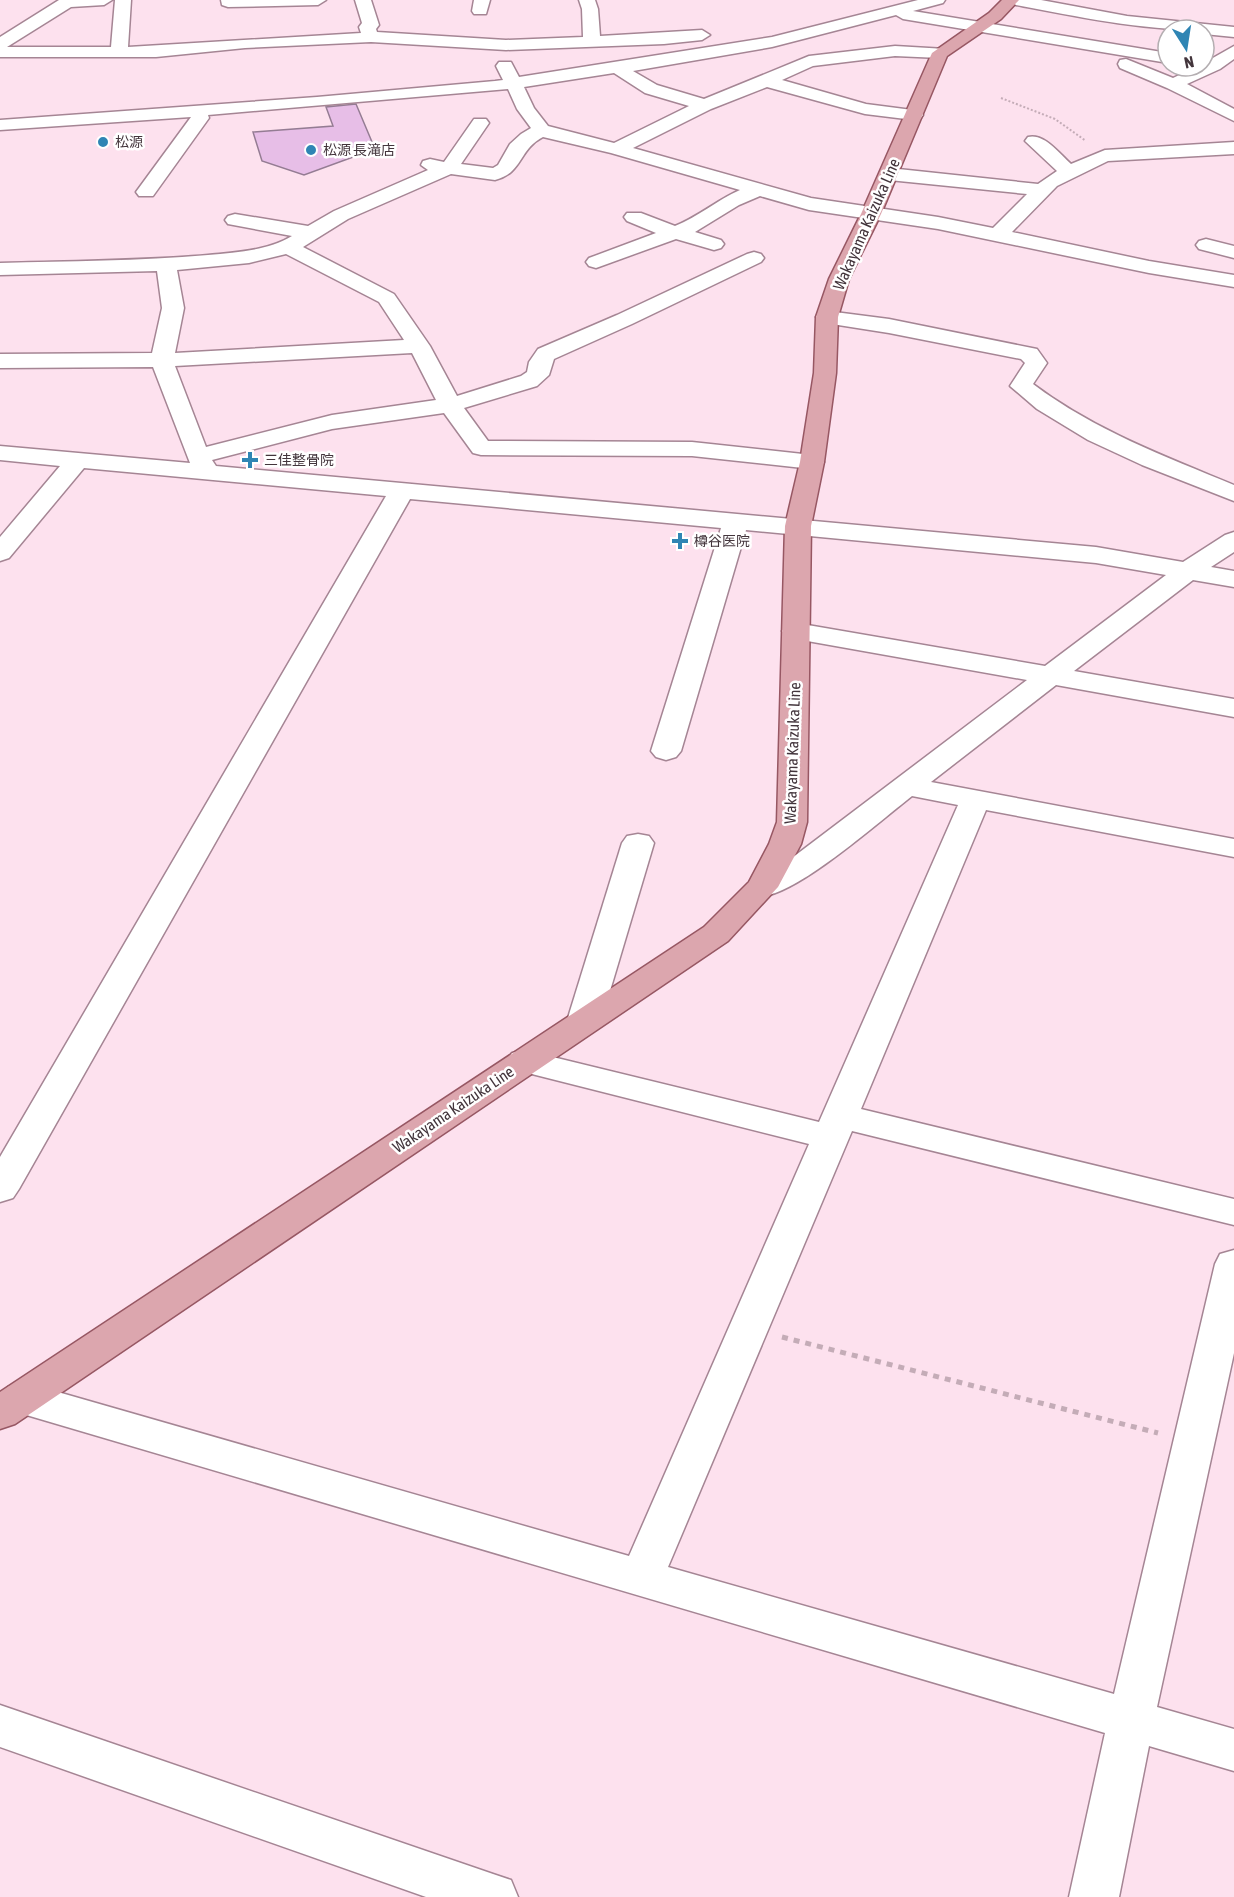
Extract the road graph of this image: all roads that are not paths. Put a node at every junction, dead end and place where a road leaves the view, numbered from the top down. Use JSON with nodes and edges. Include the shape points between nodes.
{"nodes":[{"id":1,"x":44,"y":0,"type":"edge"},
{"id":2,"x":104,"y":0,"type":"edge"},
{"id":3,"x":123,"y":0,"type":"edge"},
{"id":4,"x":318,"y":0,"type":"edge"},
{"id":5,"x":363,"y":0,"type":"edge"},
{"id":6,"x":587,"y":0,"type":"edge"},
{"id":7,"x":937,"y":0,"type":"edge"},
{"id":8,"x":1011,"y":0,"type":"edge"},
{"id":9,"x":1016,"y":0,"type":"edge"},
{"id":10,"x":208,"y":1,"type":"edge"},
{"id":11,"x":67,"y":2,"type":"junction"},
{"id":12,"x":228,"y":2,"type":"junction"},
{"id":13,"x":879,"y":12,"type":"edge"},
{"id":14,"x":245,"y":15,"type":"dead end"},
{"id":15,"x":782,"y":22,"type":"dead end"},
{"id":16,"x":978,"y":26,"type":"junction"},
{"id":17,"x":720,"y":31,"type":"dead end"},
{"id":18,"x":1234,"y":32,"type":"edge"},
{"id":19,"x":371,"y":37,"type":"junction"},
{"id":20,"x":598,"y":42,"type":"junction"},
{"id":21,"x":0,"y":44,"type":"edge"},
{"id":22,"x":506,"y":45,"type":"junction"},
{"id":23,"x":1086,"y":46,"type":"junction"},
{"id":24,"x":1234,"y":51,"type":"edge"},
{"id":25,"x":0,"y":52,"type":"edge"},
{"id":26,"x":118,"y":52,"type":"junction"},
{"id":27,"x":940,"y":53,"type":"junction"},
{"id":28,"x":1156,"y":56,"type":"edge"},
{"id":29,"x":1216,"y":60,"type":"edge"},
{"id":30,"x":1216,"y":65,"type":"edge"},
{"id":31,"x":622,"y":68,"type":"junction"},
{"id":32,"x":1234,"y":69,"type":"edge"},
{"id":33,"x":1184,"y":78,"type":"edge"},
{"id":34,"x":766,"y":81,"type":"junction"},
{"id":35,"x":515,"y":82,"type":"junction"},
{"id":36,"x":1173,"y":84,"type":"junction"},
{"id":37,"x":705,"y":105,"type":"junction"},
{"id":38,"x":207,"y":110,"type":"junction"},
{"id":39,"x":914,"y":115,"type":"junction"},
{"id":40,"x":1234,"y":116,"type":"edge"},
{"id":41,"x":480,"y":123,"type":"dead end"},
{"id":42,"x":0,"y":125,"type":"edge"},
{"id":43,"x":542,"y":130,"type":"junction"},
{"id":44,"x":1034,"y":141,"type":"dead end"},
{"id":45,"x":1234,"y":148,"type":"edge"},
{"id":46,"x":616,"y":149,"type":"junction"},
{"id":47,"x":408,"y":161,"type":"dead end"},
{"id":48,"x":188,"y":163,"type":"dead end"},
{"id":49,"x":449,"y":168,"type":"junction"},
{"id":50,"x":1069,"y":172,"type":"junction"},
{"id":51,"x":889,"y":174,"type":"junction"},
{"id":52,"x":757,"y":190,"type":"junction"},
{"id":53,"x":1043,"y":190,"type":"junction"},
{"id":54,"x":146,"y":192,"type":"dead end"},
{"id":55,"x":872,"y":214,"type":"junction"},
{"id":56,"x":634,"y":217,"type":"dead end"},
{"id":57,"x":235,"y":220,"type":"dead end"},
{"id":58,"x":312,"y":233,"type":"junction"},
{"id":59,"x":675,"y":233,"type":"junction"},
{"id":60,"x":998,"y":235,"type":"junction"},
{"id":61,"x":219,"y":239,"type":"dead end"},
{"id":62,"x":714,"y":244,"type":"dead end"},
{"id":63,"x":1206,"y":245,"type":"dead end"},
{"id":64,"x":283,"y":248,"type":"junction"},
{"id":65,"x":1234,"y":252,"type":"edge"},
{"id":66,"x":754,"y":258,"type":"dead end"},
{"id":67,"x":596,"y":262,"type":"dead end"},
{"id":68,"x":166,"y":266,"type":"junction"},
{"id":69,"x":0,"y":269,"type":"edge"},
{"id":70,"x":1234,"y":281,"type":"edge"},
{"id":71,"x":827,"y":317,"type":"junction"},
{"id":72,"x":419,"y":346,"type":"junction"},
{"id":73,"x":162,"y":360,"type":"junction"},
{"id":74,"x":0,"y":361,"type":"edge"},
{"id":75,"x":450,"y":405,"type":"junction"},
{"id":76,"x":0,"y":453,"type":"edge"},
{"id":77,"x":78,"y":460,"type":"junction"},
{"id":78,"x":813,"y":462,"type":"junction"},
{"id":79,"x":202,"y":464,"type":"junction"},
{"id":80,"x":402,"y":490,"type":"junction"},
{"id":81,"x":1234,"y":494,"type":"edge"},
{"id":82,"x":736,"y":521,"type":"junction"},
{"id":83,"x":798,"y":526,"type":"junction"},
{"id":84,"x":1234,"y":540,"type":"edge"},
{"id":85,"x":0,"y":553,"type":"edge"},
{"id":86,"x":1188,"y":571,"type":"junction"},
{"id":87,"x":1234,"y":579,"type":"edge"},
{"id":88,"x":796,"y":632,"type":"junction"},
{"id":89,"x":1051,"y":676,"type":"junction"},
{"id":90,"x":1234,"y":708,"type":"edge"},
{"id":91,"x":666,"y":751,"type":"dead end"},
{"id":92,"x":906,"y":786,"type":"junction"},
{"id":93,"x":976,"y":800,"type":"junction"},
{"id":94,"x":638,"y":843,"type":"dead end"},
{"id":95,"x":1234,"y":848,"type":"edge"},
{"id":96,"x":762,"y":887,"type":"junction"},
{"id":97,"x":584,"y":1021,"type":"junction"},
{"id":98,"x":524,"y":1061,"type":"junction"},
{"id":99,"x":835,"y":1126,"type":"junction"},
{"id":100,"x":0,"y":1189,"type":"edge"},
{"id":101,"x":1234,"y":1212,"type":"edge"},
{"id":102,"x":1234,"y":1264,"type":"edge"},
{"id":103,"x":11,"y":1406,"type":"edge"},
{"id":104,"x":640,"y":1578,"type":"junction"},
{"id":105,"x":1131,"y":1720,"type":"junction"},
{"id":106,"x":0,"y":1726,"type":"edge"},
{"id":107,"x":1234,"y":1750,"type":"edge"},
{"id":108,"x":493,"y":1897,"type":"edge"},
{"id":109,"x":1094,"y":1897,"type":"edge"}],
"edges":[{"from":1,"to":11,"type":"street"},
{"from":2,"to":11,"type":"street"},
{"from":3,"to":26,"type":"street"},
{"from":4,"to":12,"type":"street"},
{"from":5,"to":19,"type":"street"},
{"from":6,"to":20,"type":"street"},
{"from":7,"to":13,"type":"street"},
{"from":8,"to":16,"type":"main road"},
{"from":9,"to":18,"type":"street","via":[[1127,21]]},
{"from":10,"to":12,"type":"street"},
{"from":11,"to":21,"type":"street"},
{"from":12,"to":14,"type":"street","via":[[245,8]]},
{"from":13,"to":15,"type":"street"},
{"from":13,"to":16,"type":"street"},
{"from":13,"to":31,"type":"street","via":[[772,42]]},
{"from":16,"to":23,"type":"street"},
{"from":16,"to":27,"type":"main road"},
{"from":17,"to":20,"type":"street"},
{"from":19,"to":22,"type":"street"},
{"from":19,"to":26,"type":"street","via":[[245,38],[156,52]]},
{"from":20,"to":22,"type":"street"},
{"from":20,"to":31,"type":"street"},
{"from":22,"to":35,"type":"street","via":[[506,70]]},
{"from":23,"to":28,"type":"street"},
{"from":23,"to":36,"type":"street"},
{"from":24,"to":29,"type":"street"},
{"from":25,"to":26,"type":"street"},
{"from":27,"to":34,"type":"street","via":[[895,51],[809,61]]},
{"from":27,"to":39,"type":"main road","name":"Wakayama Kaizuka Line"},
{"from":30,"to":32,"type":"street"},
{"from":31,"to":35,"type":"street"},
{"from":31,"to":37,"type":"street","via":[[651,89]]},
{"from":33,"to":36,"type":"street"},
{"from":34,"to":37,"type":"street"},
{"from":34,"to":39,"type":"street","via":[[865,109]]},
{"from":35,"to":38,"type":"street"},
{"from":35,"to":43,"type":"street","via":[[526,109]]},
{"from":36,"to":40,"type":"street"},
{"from":37,"to":46,"type":"street"},
{"from":38,"to":42,"type":"street"},
{"from":38,"to":48,"type":"street","via":[[218,117]]},
{"from":38,"to":54,"type":"street"},
{"from":39,"to":51,"type":"main road","name":"Wakayama Kaizuka Line"},
{"from":41,"to":49,"type":"street"},
{"from":43,"to":46,"type":"street"},
{"from":43,"to":49,"type":"street","via":[[527,138],[506,169],[495,174]]},
{"from":44,"to":50,"type":"street"},
{"from":45,"to":50,"type":"street","via":[[1105,156]]},
{"from":46,"to":52,"type":"street"},
{"from":47,"to":49,"type":"street"},
{"from":49,"to":58,"type":"street","via":[[341,215]]},
{"from":50,"to":53,"type":"street"},
{"from":51,"to":53,"type":"street"},
{"from":51,"to":55,"type":"main road","name":"Wakayama Kaizuka Line"},
{"from":52,"to":55,"type":"street","via":[[809,204]]},
{"from":52,"to":59,"type":"street"},
{"from":53,"to":60,"type":"street"},
{"from":55,"to":60,"type":"street"},
{"from":55,"to":71,"type":"main road","name":"Wakayama Kaizuka Line","via":[[839,279]]},
{"from":56,"to":59,"type":"street"},
{"from":57,"to":58,"type":"street"},
{"from":58,"to":64,"type":"street"},
{"from":59,"to":62,"type":"street"},
{"from":59,"to":67,"type":"street"},
{"from":60,"to":70,"type":"street"},
{"from":61,"to":64,"type":"street"},
{"from":63,"to":65,"type":"street"},
{"from":64,"to":68,"type":"street","via":[[249,257]]},
{"from":64,"to":72,"type":"street","via":[[387,298]]},
{"from":66,"to":75,"type":"street","via":[[609,329],[546,354],[538,375],[529,381]]},
{"from":68,"to":69,"type":"street"},
{"from":68,"to":73,"type":"street","via":[[173,308]]},
{"from":71,"to":78,"type":"main road","name":"Wakayama Kaizuka Line","via":[[825,373]]},
{"from":71,"to":81,"type":"street","via":[[1029,354],[1036,363],[1021,386],[1067,420]]},
{"from":72,"to":73,"type":"street"},
{"from":72,"to":75,"type":"street"},
{"from":73,"to":74,"type":"street"},
{"from":73,"to":79,"type":"street"},
{"from":75,"to":78,"type":"street","via":[[481,448],[692,449]]},
{"from":75,"to":79,"type":"street","via":[[332,422]]},
{"from":76,"to":77,"type":"street"},
{"from":77,"to":79,"type":"street"},
{"from":77,"to":85,"type":"street"},
{"from":78,"to":83,"type":"main road","name":"Wakayama Kaizuka Line"},
{"from":79,"to":80,"type":"street"},
{"from":80,"to":82,"type":"street"},
{"from":80,"to":100,"type":"street"},
{"from":82,"to":83,"type":"street"},
{"from":82,"to":91,"type":"street"},
{"from":83,"to":86,"type":"street","via":[[1096,555]]},
{"from":83,"to":88,"type":"main road","name":"Wakayama Kaizuka Line"},
{"from":84,"to":86,"type":"street"},
{"from":86,"to":87,"type":"street"},
{"from":86,"to":89,"type":"street"},
{"from":88,"to":89,"type":"street"},
{"from":88,"to":96,"type":"main road","name":"Wakayama Kaizuka Line","via":[[792,822]]},
{"from":89,"to":90,"type":"street"},
{"from":89,"to":92,"type":"street"},
{"from":92,"to":93,"type":"street"},
{"from":92,"to":96,"type":"street","via":[[799,868]]},
{"from":93,"to":95,"type":"street"},
{"from":93,"to":99,"type":"street"},
{"from":94,"to":97,"type":"street"},
{"from":96,"to":97,"type":"main road","name":"Wakayama Kaizuka Line","via":[[716,934]]},
{"from":97,"to":98,"type":"main road","name":"Wakayama Kaizuka Line"},
{"from":98,"to":99,"type":"street"},
{"from":98,"to":103,"type":"main road","name":"Wakayama Kaizuka Line"},
{"from":99,"to":101,"type":"street"},
{"from":99,"to":104,"type":"street"},
{"from":102,"to":105,"type":"street"},
{"from":103,"to":104,"type":"street"},
{"from":104,"to":105,"type":"street"},
{"from":105,"to":107,"type":"street"},
{"from":105,"to":109,"type":"street"},
{"from":106,"to":108,"type":"street"}]}
